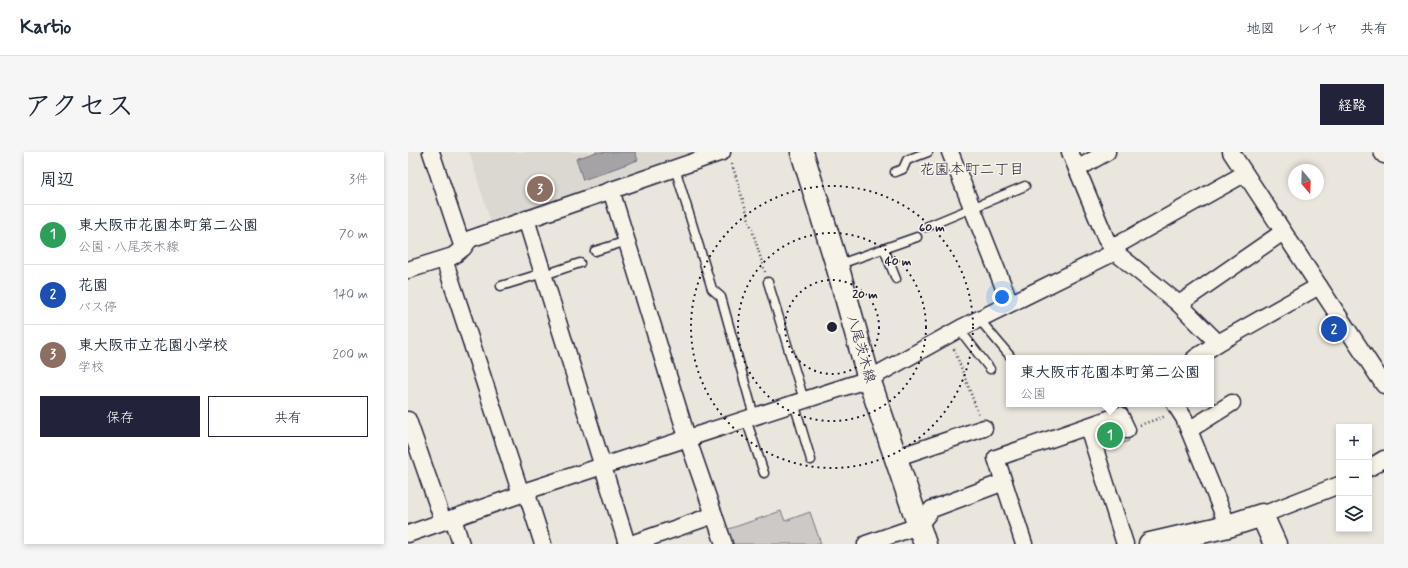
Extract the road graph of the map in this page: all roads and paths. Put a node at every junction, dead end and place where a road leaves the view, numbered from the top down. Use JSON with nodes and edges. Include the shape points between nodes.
{"nodes":[{"id":1,"x":431,"y":152,"type":"edge"},
{"id":2,"x":802,"y":152,"type":"edge"},
{"id":3,"x":928,"y":152,"type":"edge"},
{"id":4,"x":950,"y":152,"type":"edge"},
{"id":5,"x":1070,"y":152,"type":"edge"},
{"id":6,"x":1107,"y":152,"type":"edge"},
{"id":7,"x":1231,"y":152,"type":"edge"},
{"id":8,"x":1382,"y":152,"type":"edge"},
{"id":9,"x":1384,"y":155,"type":"edge"},
{"id":10,"x":726,"y":156,"type":"edge"},
{"id":11,"x":675,"y":168,"type":"junction"},
{"id":12,"x":1077,"y":169,"type":"junction"},
{"id":13,"x":896,"y":172,"type":"dead end"},
{"id":14,"x":1244,"y":174,"type":"junction"},
{"id":15,"x":1025,"y":186,"type":"dead end"},
{"id":16,"x":611,"y":190,"type":"junction"},
{"id":17,"x":972,"y":208,"type":"junction"},
{"id":18,"x":526,"y":219,"type":"junction"},
{"id":19,"x":926,"y":227,"type":"dead end"},
{"id":20,"x":1283,"y":232,"type":"junction"},
{"id":21,"x":917,"y":237,"type":"dead end"},
{"id":22,"x":627,"y":241,"type":"junction"},
{"id":23,"x":463,"y":248,"type":"junction"},
{"id":24,"x":884,"y":249,"type":"junction"},
{"id":25,"x":1113,"y":250,"type":"junction"},
{"id":26,"x":595,"y":251,"type":"dead end"},
{"id":27,"x":444,"y":258,"type":"junction"},
{"id":28,"x":580,"y":263,"type":"dead end"},
{"id":29,"x":837,"y":265,"type":"junction"},
{"id":30,"x":408,"y":270,"type":"edge"},
{"id":31,"x":543,"y":274,"type":"junction"},
{"id":32,"x":896,"y":279,"type":"dead end"},
{"id":33,"x":768,"y":282,"type":"joint"},
{"id":34,"x":501,"y":286,"type":"dead end"},
{"id":35,"x":1319,"y":286,"type":"junction"},
{"id":36,"x":1010,"y":303,"type":"junction"},
{"id":37,"x":1179,"y":304,"type":"junction"},
{"id":38,"x":979,"y":319,"type":"junction"},
{"id":39,"x":954,"y":332,"type":"junction"},
{"id":40,"x":1218,"y":343,"type":"junction"},
{"id":41,"x":1009,"y":355,"type":"edge"},
{"id":42,"x":1200,"y":355,"type":"edge"},
{"id":43,"x":990,"y":369,"type":"dead end"},
{"id":44,"x":869,"y":379,"type":"junction"},
{"id":45,"x":1384,"y":385,"type":"edge"},
{"id":46,"x":799,"y":402,"type":"junction"},
{"id":47,"x":1232,"y":403,"type":"dead end"},
{"id":48,"x":1177,"y":407,"type":"edge"},
{"id":49,"x":750,"y":417,"type":"junction"},
{"id":50,"x":408,"y":420,"type":"edge"},
{"id":51,"x":1088,"y":427,"type":"junction"},
{"id":52,"x":984,"y":428,"type":"joint"},
{"id":53,"x":1127,"y":430,"type":"joint"},
{"id":54,"x":1189,"y":430,"type":"junction"},
{"id":55,"x":688,"y":437,"type":"junction"},
{"id":56,"x":895,"y":458,"type":"junction"},
{"id":57,"x":1384,"y":459,"type":"edge"},
{"id":58,"x":810,"y":460,"type":"dead end"},
{"id":59,"x":1372,"y":466,"type":"edge"},
{"id":60,"x":602,"y":467,"type":"junction"},
{"id":61,"x":764,"y":473,"type":"dead end"},
{"id":62,"x":1004,"y":482,"type":"junction"},
{"id":63,"x":1336,"y":486,"type":"edge"},
{"id":64,"x":523,"y":492,"type":"junction"},
{"id":65,"x":714,"y":515,"type":"junction"},
{"id":66,"x":1262,"y":515,"type":"junction"},
{"id":67,"x":448,"y":520,"type":"junction"},
{"id":68,"x":1228,"y":526,"type":"junction"},
{"id":69,"x":408,"y":534,"type":"edge"},
{"id":70,"x":921,"y":535,"type":"edge"},
{"id":71,"x":461,"y":544,"type":"edge"},
{"id":72,"x":543,"y":544,"type":"edge"},
{"id":73,"x":627,"y":544,"type":"edge"},
{"id":74,"x":631,"y":544,"type":"edge"},
{"id":75,"x":724,"y":544,"type":"edge"},
{"id":76,"x":866,"y":544,"type":"edge"},
{"id":77,"x":1024,"y":544,"type":"edge"},
{"id":78,"x":1126,"y":544,"type":"edge"},
{"id":79,"x":1151,"y":544,"type":"edge"},
{"id":80,"x":1275,"y":544,"type":"edge"}],
"edges":[{"from":1,"to":23,"type":"street"},
{"from":2,"to":29,"type":"main road","name":"八尾茨木線"},
{"from":3,"to":13,"type":"lane","via":[[907,160],[903,169]]},
{"from":4,"to":17,"type":"street"},
{"from":5,"to":12,"type":"street"},
{"from":6,"to":12,"type":"street"},
{"from":7,"to":14,"type":"street"},
{"from":8,"to":9,"type":"street"},
{"from":10,"to":11,"type":"street"},
{"from":10,"to":33,"type":"path"},
{"from":11,"to":16,"type":"street"},
{"from":11,"to":49,"type":"lane","via":[[712,289],[721,297]]},
{"from":12,"to":25,"type":"street"},
{"from":14,"to":20,"type":"street"},
{"from":14,"to":25,"type":"street"},
{"from":15,"to":17,"type":"lane"},
{"from":16,"to":18,"type":"street"},
{"from":16,"to":22,"type":"street"},
{"from":17,"to":19,"type":"lane"},
{"from":17,"to":36,"type":"street"},
{"from":18,"to":23,"type":"street","via":[[470,239]]},
{"from":18,"to":31,"type":"street"},
{"from":20,"to":35,"type":"street"},
{"from":20,"to":37,"type":"street"},
{"from":21,"to":24,"type":"lane"},
{"from":22,"to":26,"type":"lane"},
{"from":22,"to":55,"type":"street"},
{"from":23,"to":27,"type":"street","via":[[453,256]]},
{"from":24,"to":29,"type":"lane"},
{"from":24,"to":32,"type":"lane"},
{"from":25,"to":36,"type":"street"},
{"from":25,"to":37,"type":"street"},
{"from":27,"to":30,"type":"street"},
{"from":27,"to":64,"type":"street"},
{"from":28,"to":31,"type":"lane"},
{"from":29,"to":44,"type":"main road","name":"八尾茨木線"},
{"from":31,"to":34,"type":"lane"},
{"from":31,"to":60,"type":"street"},
{"from":33,"to":46,"type":"lane"},
{"from":35,"to":40,"type":"street"},
{"from":35,"to":45,"type":"street"},
{"from":36,"to":38,"type":"street"},
{"from":37,"to":40,"type":"street"},
{"from":38,"to":39,"type":"street"},
{"from":38,"to":41,"type":"lane"},
{"from":39,"to":43,"type":"lane"},
{"from":39,"to":44,"type":"street"},
{"from":39,"to":52,"type":"path"},
{"from":40,"to":42,"type":"street"},
{"from":44,"to":46,"type":"street"},
{"from":44,"to":56,"type":"main road","name":"八尾茨木線"},
{"from":46,"to":49,"type":"street"},
{"from":46,"to":58,"type":"lane"},
{"from":47,"to":54,"type":"street"},
{"from":48,"to":53,"type":"path"},
{"from":48,"to":54,"type":"street"},
{"from":49,"to":55,"type":"street"},
{"from":49,"to":61,"type":"lane"},
{"from":50,"to":67,"type":"street"},
{"from":51,"to":53,"type":"street","via":[[1120,415]]},
{"from":51,"to":62,"type":"street","via":[[996,458]]},
{"from":51,"to":78,"type":"street"},
{"from":52,"to":56,"type":"street"},
{"from":54,"to":68,"type":"street"},
{"from":55,"to":60,"type":"street"},
{"from":55,"to":65,"type":"street"},
{"from":56,"to":70,"type":"main road","name":"八尾茨木線"},
{"from":57,"to":59,"type":"street"},
{"from":60,"to":64,"type":"street"},
{"from":60,"to":73,"type":"street"},
{"from":62,"to":70,"type":"street","via":[[932,509]]},
{"from":62,"to":77,"type":"street"},
{"from":63,"to":66,"type":"street"},
{"from":64,"to":67,"type":"street"},
{"from":64,"to":72,"type":"street"},
{"from":65,"to":74,"type":"street"},
{"from":65,"to":75,"type":"street"},
{"from":66,"to":68,"type":"main road"},
{"from":66,"to":80,"type":"main road"},
{"from":67,"to":69,"type":"street"},
{"from":67,"to":71,"type":"street"},
{"from":68,"to":79,"type":"main road"},
{"from":70,"to":76,"type":"street"}]}
